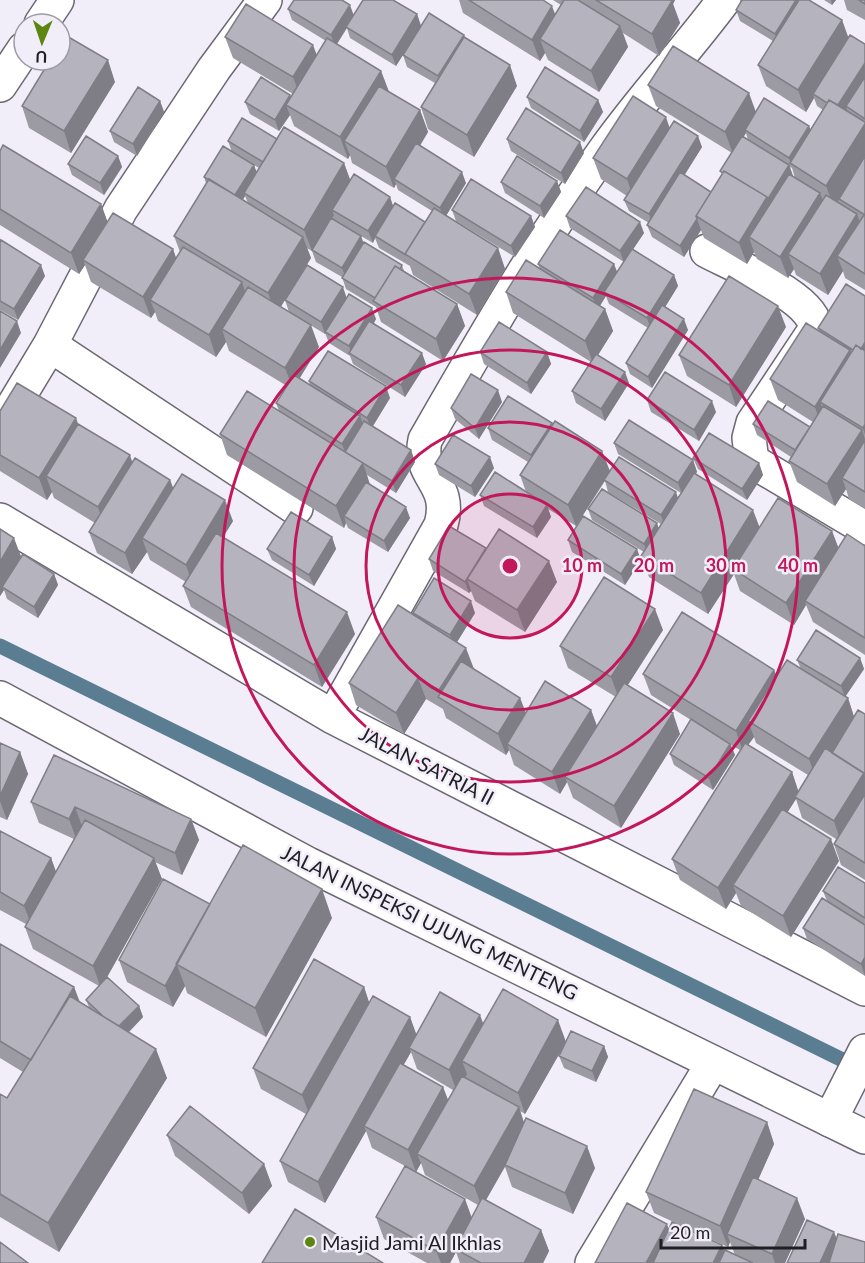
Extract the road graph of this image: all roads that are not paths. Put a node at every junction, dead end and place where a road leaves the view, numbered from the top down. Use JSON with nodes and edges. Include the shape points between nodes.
{"nodes":[{"id":1,"x":265,"y":0,"type":"edge"},
{"id":2,"x":724,"y":0,"type":"edge"},
{"id":3,"x":12,"y":67,"type":"edge"},
{"id":4,"x":0,"y":85,"type":"edge"},
{"id":5,"x":707,"y":251,"type":"dead end"},
{"id":6,"x":50,"y":345,"type":"junction"},
{"id":7,"x":0,"y":428,"type":"edge"},
{"id":8,"x":296,"y":508,"type":"dead end"},
{"id":9,"x":0,"y":520,"type":"edge"},
{"id":10,"x":865,"y":528,"type":"edge"},
{"id":11,"x":0,"y":698,"type":"edge"},
{"id":12,"x":333,"y":717,"type":"junction"},
{"id":13,"x":865,"y":989,"type":"edge"},
{"id":14,"x":865,"y":1051,"type":"edge"},
{"id":15,"x":713,"y":1063,"type":"junction"},
{"id":16,"x":836,"y":1108,"type":"junction"},
{"id":17,"x":865,"y":1137,"type":"edge"},
{"id":18,"x":592,"y":1263,"type":"edge"}],
"edges":[{"from":1,"to":6,"type":"street","via":[[214,69],[121,210]]},
{"from":2,"to":12,"type":"street","via":[[607,147],[513,286],[425,440],[428,472],[443,495],[441,525]]},
{"from":3,"to":4,"type":"street"},
{"from":5,"to":10,"type":"street","via":[[801,302],[814,318],[815,330],[753,423],[748,447],[752,461]]},
{"from":6,"to":7,"type":"street"},
{"from":6,"to":8,"type":"street"},
{"from":9,"to":12,"type":"street","name":"JALAN SATRIA II"},
{"from":11,"to":15,"type":"street","name":"JALAN INSPEKSI UJUNG MENTENG","via":[[308,864]]},
{"from":12,"to":13,"type":"street","name":"JALAN SATRIA II"},
{"from":14,"to":16,"type":"street"},
{"from":15,"to":16,"type":"street","name":"JALAN INSPEKSI UJUNG MENTENG"},
{"from":15,"to":18,"type":"street"},
{"from":16,"to":17,"type":"street","name":"JALAN INSPEKSI UJUNG MENTENG"}]}
